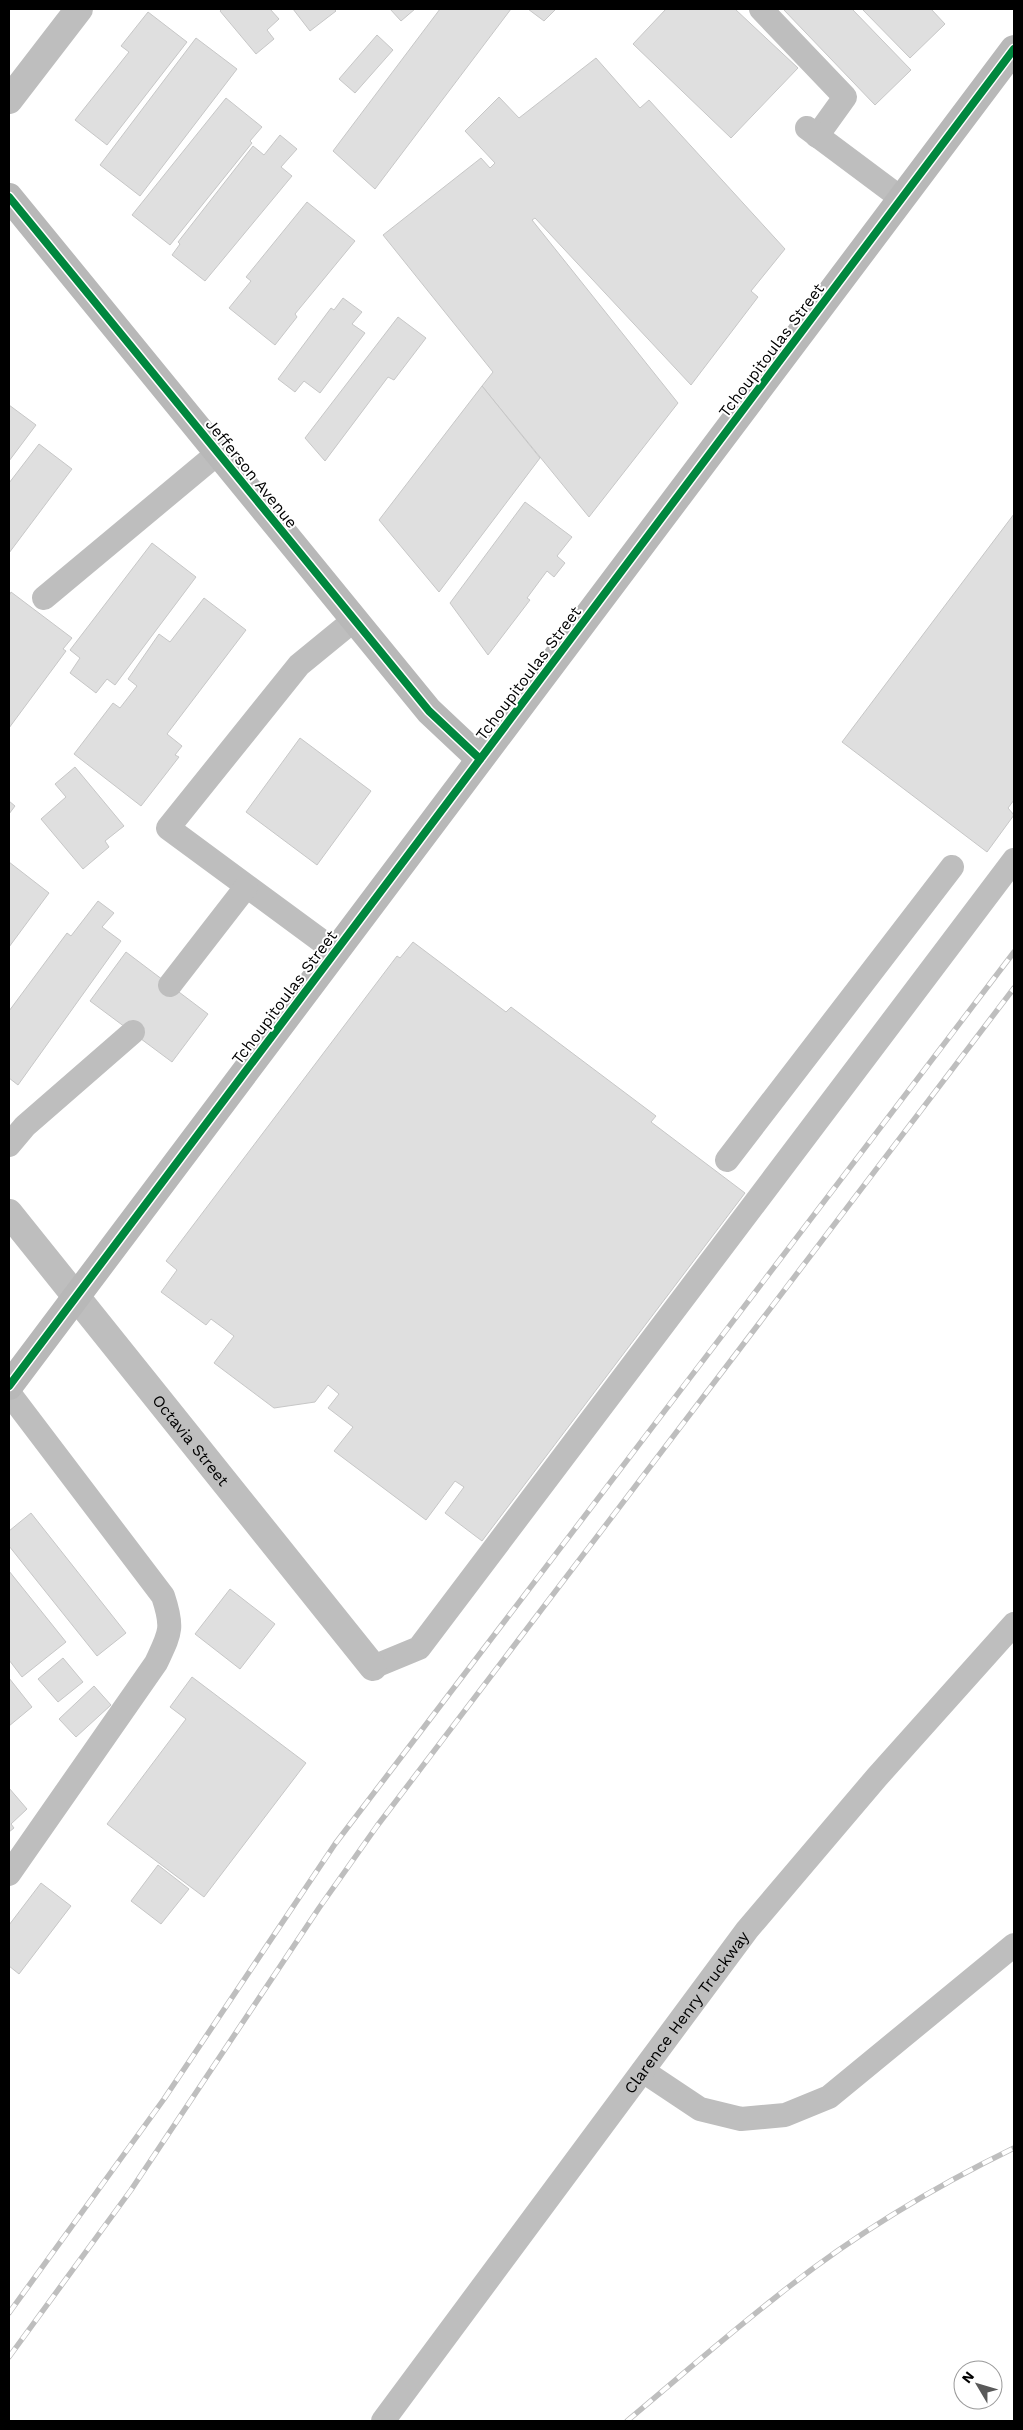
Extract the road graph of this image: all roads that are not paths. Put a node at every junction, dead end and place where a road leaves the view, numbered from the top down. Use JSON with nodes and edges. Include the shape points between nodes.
{"nodes":[{"id":1,"x":78,"y":9,"type":"edge"},
{"id":2,"x":761,"y":9,"type":"edge"},
{"id":3,"x":1011,"y":60,"type":"edge"},
{"id":4,"x":9,"y":100,"type":"edge"},
{"id":5,"x":9,"y":198,"type":"edge"},
{"id":6,"x":902,"y":199,"type":"junction"},
{"id":7,"x":218,"y":453,"type":"junction"},
{"id":8,"x":44,"y":598,"type":"dead end"},
{"id":9,"x":354,"y":620,"type":"junction"},
{"id":10,"x":480,"y":760,"type":"junction"},
{"id":11,"x":1014,"y":860,"type":"edge"},
{"id":12,"x":952,"y":867,"type":"dead end"},
{"id":13,"x":246,"y":887,"type":"junction"},
{"id":14,"x":335,"y":951,"type":"junction"},
{"id":15,"x":170,"y":985,"type":"dead end"},
{"id":16,"x":133,"y":1032,"type":"dead end"},
{"id":17,"x":9,"y":1145,"type":"edge"},
{"id":18,"x":727,"y":1160,"type":"dead end"},
{"id":19,"x":9,"y":1213,"type":"edge"},
{"id":20,"x":77,"y":1296,"type":"junction"},
{"id":21,"x":9,"y":1386,"type":"edge"},
{"id":22,"x":9,"y":1393,"type":"edge"},
{"id":23,"x":1014,"y":1624,"type":"edge"},
{"id":24,"x":373,"y":1667,"type":"joint"},
{"id":25,"x":9,"y":1874,"type":"edge"},
{"id":26,"x":1014,"y":1945,"type":"edge"},
{"id":27,"x":643,"y":2071,"type":"junction"},
{"id":28,"x":383,"y":2421,"type":"edge"}],
"edges":[{"from":1,"to":4,"type":"street"},
{"from":2,"to":6,"type":"lane","via":[[845,97],[812,132]]},
{"from":3,"to":6,"type":"street","name":"Tchoupitoulas Street"},
{"from":5,"to":7,"type":"street","name":"Jefferson Avenue"},
{"from":6,"to":10,"type":"street","name":"Tchoupitoulas Street"},
{"from":7,"to":8,"type":"lane"},
{"from":7,"to":9,"type":"street","name":"Jefferson Avenue"},
{"from":9,"to":10,"type":"street","name":"Jefferson Avenue","via":[[429,711]]},
{"from":9,"to":13,"type":"lane","via":[[298,665],[168,828]]},
{"from":10,"to":14,"type":"street","name":"Tchoupitoulas Street"},
{"from":11,"to":24,"type":"lane","via":[[419,1648]]},
{"from":12,"to":18,"type":"lane"},
{"from":13,"to":14,"type":"lane"},
{"from":13,"to":15,"type":"lane"},
{"from":14,"to":20,"type":"street","name":"Tchoupitoulas Street"},
{"from":16,"to":17,"type":"lane","via":[[25,1126]]},
{"from":19,"to":20,"type":"street","name":"Octavia Street"},
{"from":20,"to":21,"type":"street","name":"Tchoupitoulas Street"},
{"from":20,"to":24,"type":"street","name":"Octavia Street"},
{"from":22,"to":25,"type":"lane","via":[[164,1596],[171,1619],[168,1638],[156,1663]]},
{"from":23,"to":27,"type":"lane","name":"Clarence Henry Truckway","via":[[877,1777],[747,1930]]},
{"from":26,"to":27,"type":"lane","via":[[829,2097],[785,2115],[741,2119],[700,2109]]},
{"from":27,"to":28,"type":"lane","name":"Clarence Henry Truckway"}]}
